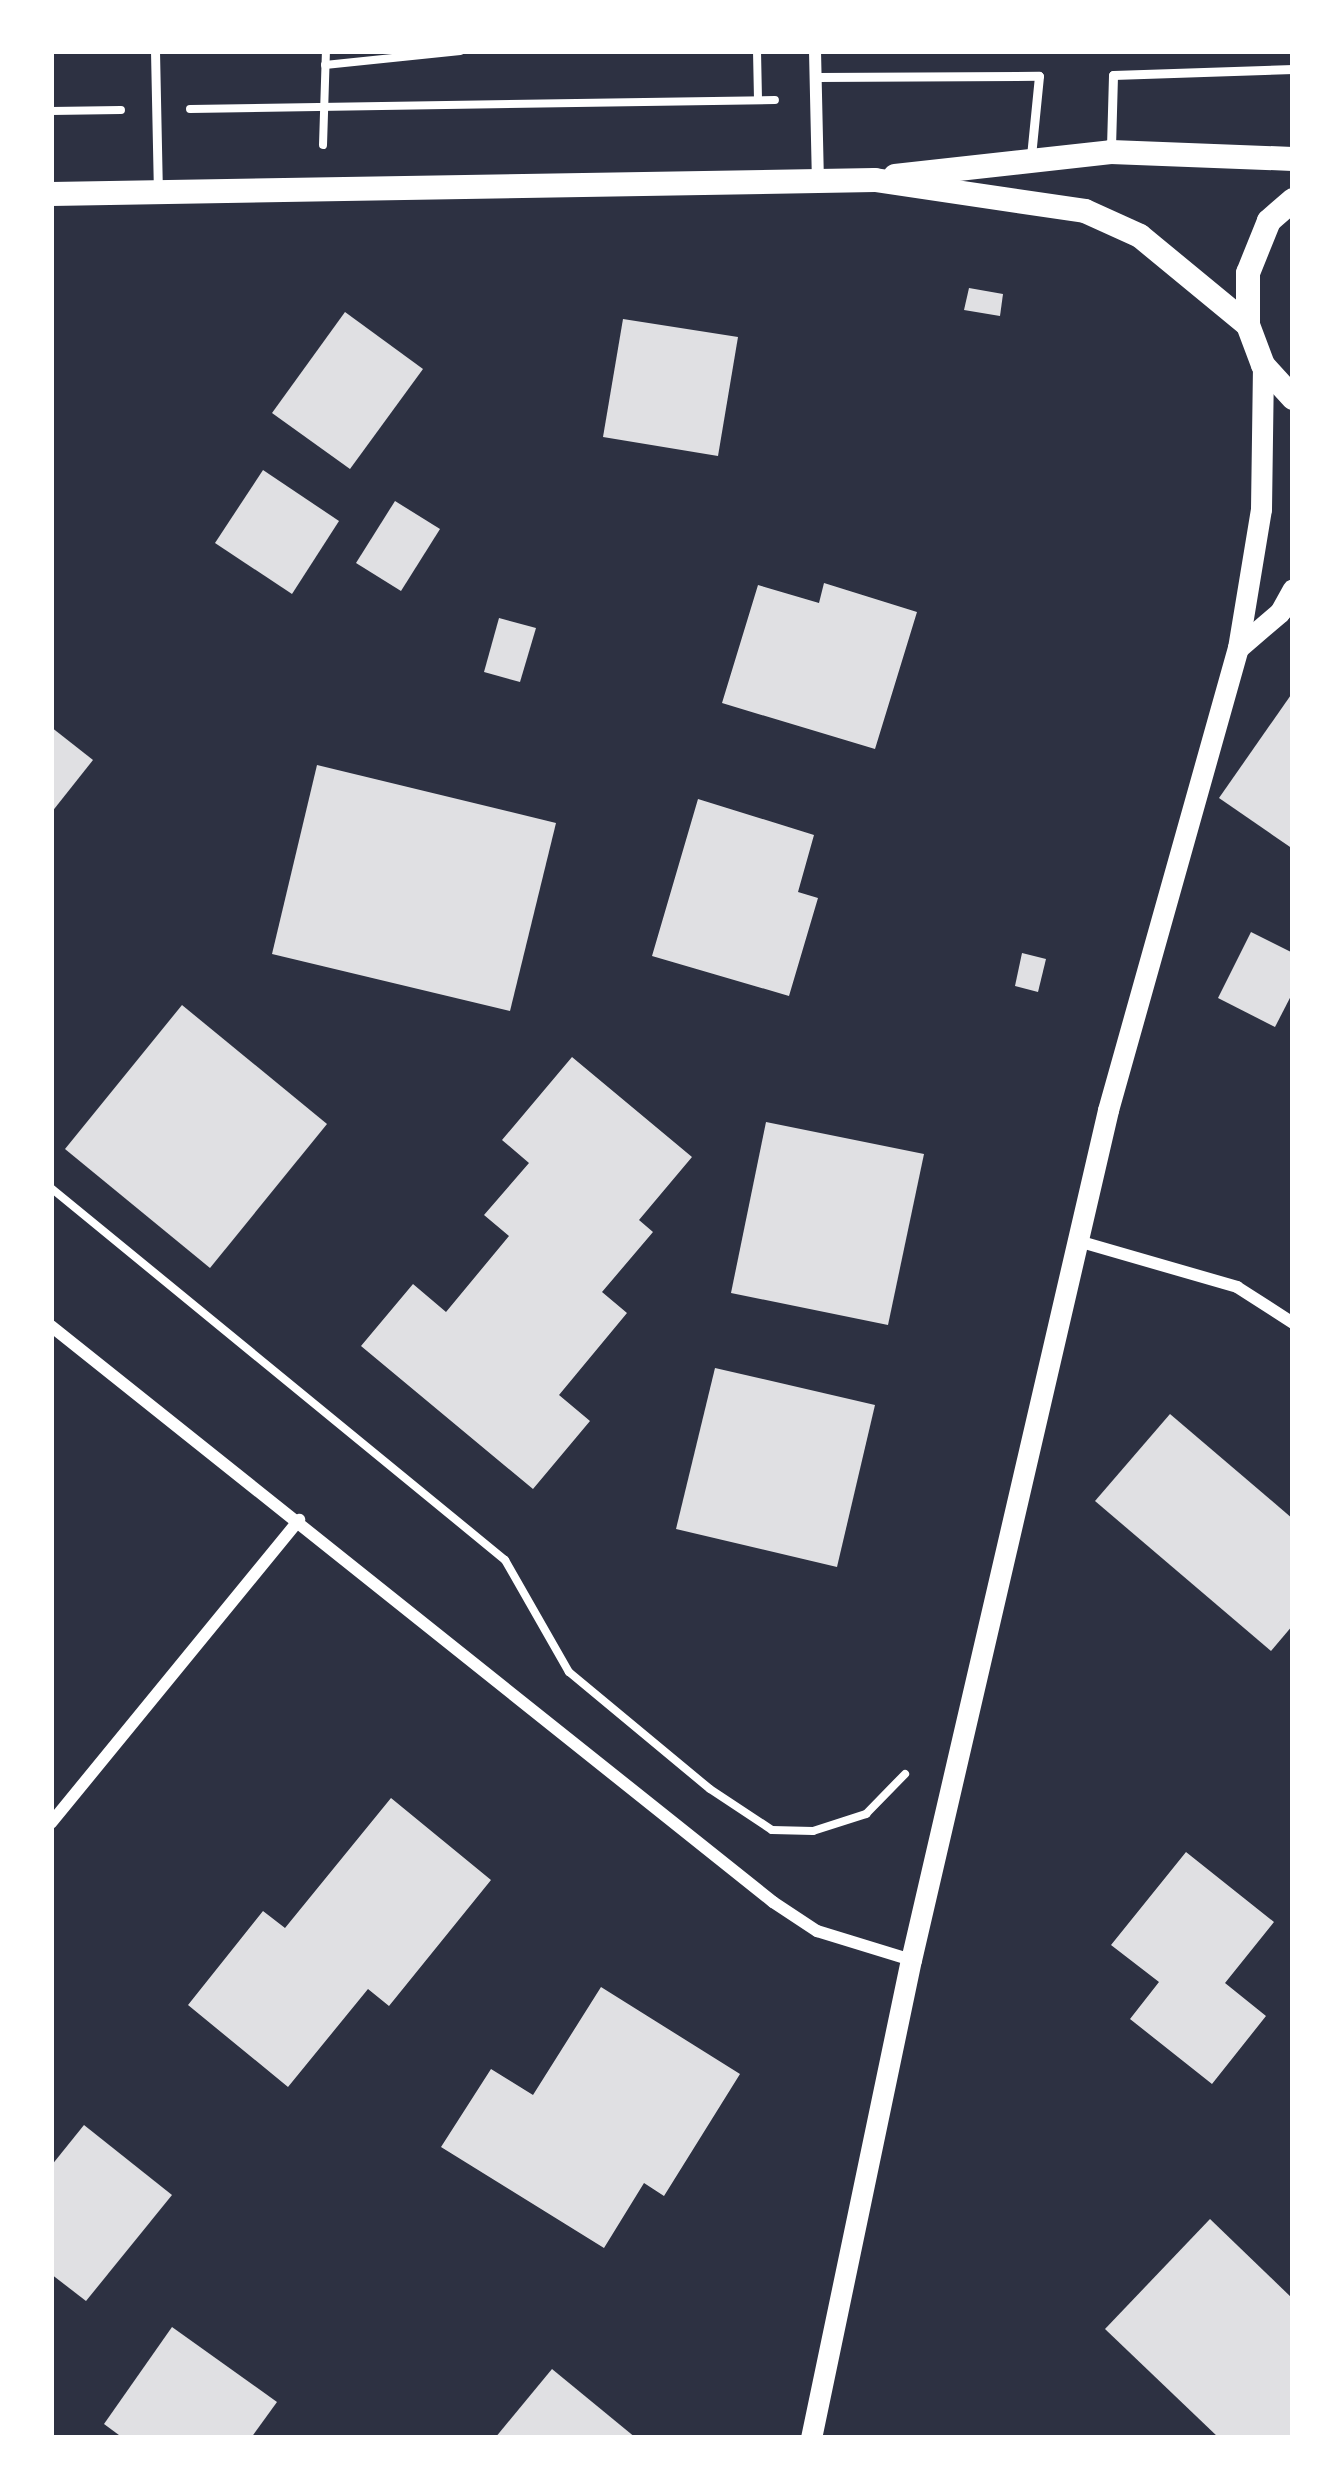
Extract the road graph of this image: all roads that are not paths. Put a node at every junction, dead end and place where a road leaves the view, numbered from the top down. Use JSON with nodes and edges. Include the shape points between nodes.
{"nodes":[{"id":1,"x":155,"y":51,"type":"edge"},
{"id":2,"x":815,"y":51,"type":"edge"},
{"id":3,"x":1293,"y":69,"type":"edge"},
{"id":4,"x":816,"y":77,"type":"junction"},
{"id":5,"x":1112,"y":152,"type":"junction"},
{"id":6,"x":1031,"y":156,"type":"junction"},
{"id":7,"x":1293,"y":159,"type":"edge"},
{"id":8,"x":818,"y":179,"type":"junction"},
{"id":9,"x":875,"y":180,"type":"junction"},
{"id":10,"x":158,"y":190,"type":"junction"},
{"id":11,"x":51,"y":194,"type":"edge"},
{"id":12,"x":1293,"y":200,"type":"edge"},
{"id":13,"x":1248,"y":325,"type":"junction"},
{"id":14,"x":1263,"y":365,"type":"junction"},
{"id":15,"x":1293,"y":398,"type":"edge"},
{"id":16,"x":1293,"y":589,"type":"edge"},
{"id":17,"x":1238,"y":648,"type":"junction"},
{"id":18,"x":1078,"y":1241,"type":"junction"},
{"id":19,"x":1293,"y":1323,"type":"edge"},
{"id":20,"x":51,"y":1326,"type":"edge"},
{"id":21,"x":299,"y":1520,"type":"junction"},
{"id":22,"x":51,"y":1822,"type":"edge"},
{"id":23,"x":911,"y":1960,"type":"junction"},
{"id":24,"x":811,"y":2438,"type":"edge"}],
"edges":[{"from":1,"to":10,"type":"lane"},
{"from":2,"to":4,"type":"street"},
{"from":3,"to":5,"type":"lane","via":[[1113,75]]},
{"from":4,"to":6,"type":"lane","via":[[1039,76]]},
{"from":4,"to":8,"type":"street"},
{"from":5,"to":6,"type":"main road"},
{"from":5,"to":7,"type":"main road"},
{"from":6,"to":9,"type":"main road"},
{"from":8,"to":9,"type":"main road"},
{"from":8,"to":10,"type":"main road"},
{"from":9,"to":13,"type":"main road","via":[[1085,211],[1141,236]]},
{"from":10,"to":11,"type":"main road"},
{"from":12,"to":13,"type":"main road","via":[[1269,221],[1248,273]]},
{"from":13,"to":14,"type":"main road"},
{"from":14,"to":15,"type":"main road"},
{"from":14,"to":17,"type":"street","via":[[1261,508]]},
{"from":16,"to":17,"type":"street","via":[[1280,612]]},
{"from":17,"to":18,"type":"street"},
{"from":18,"to":19,"type":"street","via":[[1237,1287]]},
{"from":18,"to":23,"type":"street"},
{"from":20,"to":21,"type":"street"},
{"from":21,"to":22,"type":"street"},
{"from":21,"to":23,"type":"street","via":[[773,1902],[818,1931]]},
{"from":23,"to":24,"type":"street"}]}
